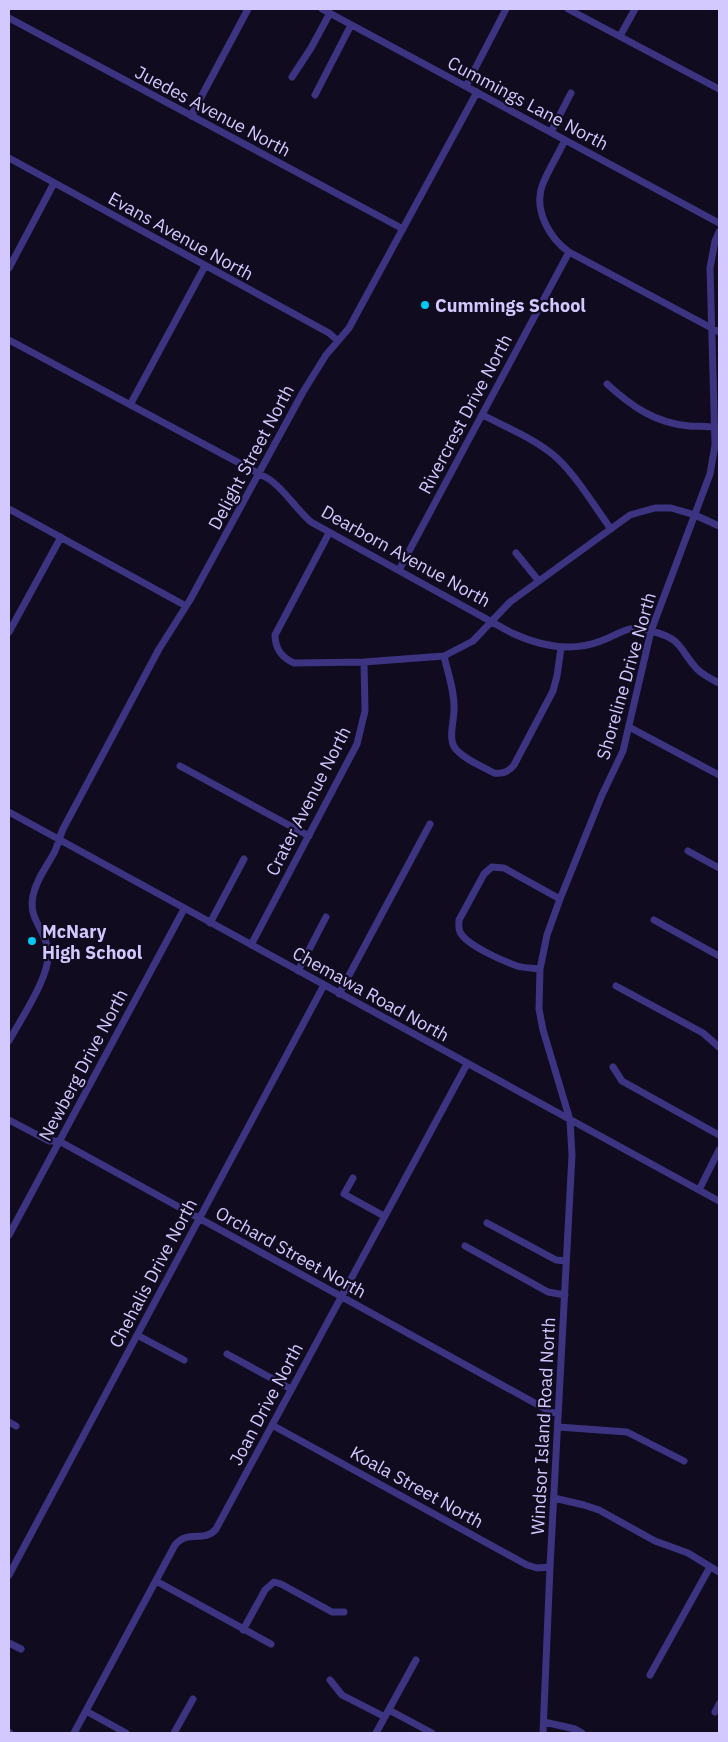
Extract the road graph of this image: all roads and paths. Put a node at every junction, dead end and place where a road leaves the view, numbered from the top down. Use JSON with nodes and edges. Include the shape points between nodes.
{"nodes":[{"id":1,"x":248,"y":9,"type":"edge"},
{"id":2,"x":322,"y":9,"type":"edge"},
{"id":3,"x":506,"y":9,"type":"edge"},
{"id":4,"x":568,"y":9,"type":"edge"},
{"id":5,"x":635,"y":9,"type":"edge"},
{"id":6,"x":330,"y":13,"type":"junction"},
{"id":7,"x":9,"y":18,"type":"edge"},
{"id":8,"x":351,"y":25,"type":"junction"},
{"id":9,"x":620,"y":36,"type":"junction"},
{"id":10,"x":292,"y":77,"type":"dead end"},
{"id":11,"x":466,"y":86,"type":"junction"},
{"id":12,"x":719,"y":89,"type":"edge"},
{"id":13,"x":477,"y":92,"type":"junction"},
{"id":14,"x":571,"y":93,"type":"dead end"},
{"id":15,"x":314,"y":95,"type":"dead end"},
{"id":16,"x":190,"y":116,"type":"junction"},
{"id":17,"x":551,"y":132,"type":"junction"},
{"id":18,"x":566,"y":140,"type":"junction"},
{"id":19,"x":9,"y":158,"type":"edge"},
{"id":20,"x":54,"y":183,"type":"junction"},
{"id":21,"x":719,"y":223,"type":"edge"},
{"id":22,"x":403,"y":229,"type":"junction"},
{"id":23,"x":719,"y":232,"type":"edge"},
{"id":24,"x":568,"y":252,"type":"junction"},
{"id":25,"x":205,"y":266,"type":"junction"},
{"id":26,"x":9,"y":268,"type":"edge"},
{"id":27,"x":716,"y":331,"type":"edge"},
{"id":28,"x":9,"y":340,"type":"edge"},
{"id":29,"x":338,"y":341,"type":"junction"},
{"id":30,"x":607,"y":384,"type":"dead end"},
{"id":31,"x":130,"y":405,"type":"junction"},
{"id":32,"x":483,"y":415,"type":"junction"},
{"id":33,"x":717,"y":428,"type":"edge"},
{"id":34,"x":259,"y":473,"type":"junction"},
{"id":35,"x":9,"y":509,"type":"edge"},
{"id":36,"x":695,"y":515,"type":"junction"},
{"id":37,"x":719,"y":526,"type":"edge"},
{"id":38,"x":611,"y":529,"type":"junction"},
{"id":39,"x":329,"y":533,"type":"junction"},
{"id":40,"x":61,"y":537,"type":"junction"},
{"id":41,"x":516,"y":552,"type":"dead end"},
{"id":42,"x":399,"y":570,"type":"junction"},
{"id":43,"x":538,"y":580,"type":"junction"},
{"id":44,"x":186,"y":606,"type":"junction"},
{"id":45,"x":491,"y":621,"type":"junction"},
{"id":46,"x":651,"y":630,"type":"junction"},
{"id":47,"x":9,"y":632,"type":"edge"},
{"id":48,"x":561,"y":648,"type":"junction"},
{"id":49,"x":444,"y":656,"type":"junction"},
{"id":50,"x":364,"y":662,"type":"junction"},
{"id":51,"x":719,"y":684,"type":"edge"},
{"id":52,"x":630,"y":727,"type":"junction"},
{"id":53,"x":180,"y":766,"type":"dead end"},
{"id":54,"x":719,"y":775,"type":"edge"},
{"id":55,"x":9,"y":812,"type":"edge"},
{"id":56,"x":430,"y":824,"type":"dead end"},
{"id":57,"x":309,"y":836,"type":"junction"},
{"id":58,"x":59,"y":840,"type":"junction"},
{"id":59,"x":688,"y":851,"type":"dead end"},
{"id":60,"x":244,"y":859,"type":"dead end"},
{"id":61,"x":719,"y":868,"type":"edge"},
{"id":62,"x":560,"y":899,"type":"junction"},
{"id":63,"x":184,"y":909,"type":"junction"},
{"id":64,"x":326,"y":917,"type":"dead end"},
{"id":65,"x":654,"y":920,"type":"dead end"},
{"id":66,"x":210,"y":923,"type":"junction"},
{"id":67,"x":250,"y":945,"type":"junction"},
{"id":68,"x":719,"y":956,"type":"edge"},
{"id":69,"x":540,"y":969,"type":"junction"},
{"id":70,"x":298,"y":971,"type":"junction"},
{"id":71,"x":324,"y":985,"type":"junction"},
{"id":72,"x":616,"y":986,"type":"dead end"},
{"id":73,"x":340,"y":994,"type":"junction"},
{"id":74,"x":9,"y":1041,"type":"edge"},
{"id":75,"x":719,"y":1047,"type":"edge"},
{"id":76,"x":467,"y":1064,"type":"junction"},
{"id":77,"x":613,"y":1067,"type":"dead end"},
{"id":78,"x":9,"y":1120,"type":"edge"},
{"id":79,"x":570,"y":1120,"type":"junction"},
{"id":80,"x":719,"y":1135,"type":"edge"},
{"id":81,"x":59,"y":1141,"type":"junction"},
{"id":82,"x":719,"y":1150,"type":"edge"},
{"id":83,"x":353,"y":1178,"type":"dead end"},
{"id":84,"x":698,"y":1190,"type":"junction"},
{"id":85,"x":719,"y":1201,"type":"edge"},
{"id":86,"x":384,"y":1216,"type":"junction"},
{"id":87,"x":198,"y":1218,"type":"junction"},
{"id":88,"x":487,"y":1223,"type":"dead end"},
{"id":89,"x":9,"y":1235,"type":"edge"},
{"id":90,"x":465,"y":1246,"type":"dead end"},
{"id":91,"x":566,"y":1261,"type":"junction"},
{"id":92,"x":565,"y":1295,"type":"junction"},
{"id":93,"x":341,"y":1297,"type":"junction"},
{"id":94,"x":137,"y":1335,"type":"junction"},
{"id":95,"x":227,"y":1354,"type":"dead end"},
{"id":96,"x":184,"y":1360,"type":"dead end"},
{"id":97,"x":291,"y":1389,"type":"junction"},
{"id":98,"x":558,"y":1414,"type":"junction"},
{"id":99,"x":9,"y":1422,"type":"edge"},
{"id":100,"x":272,"y":1425,"type":"junction"},
{"id":101,"x":16,"y":1426,"type":"dead end"},
{"id":102,"x":558,"y":1427,"type":"junction"},
{"id":103,"x":684,"y":1462,"type":"dead end"},
{"id":104,"x":554,"y":1498,"type":"junction"},
{"id":105,"x":710,"y":1567,"type":"junction"},
{"id":106,"x":550,"y":1568,"type":"junction"},
{"id":107,"x":719,"y":1572,"type":"edge"},
{"id":108,"x":9,"y":1575,"type":"edge"},
{"id":109,"x":156,"y":1581,"type":"junction"},
{"id":110,"x":344,"y":1612,"type":"dead end"},
{"id":111,"x":244,"y":1630,"type":"junction"},
{"id":112,"x":9,"y":1643,"type":"edge"},
{"id":113,"x":271,"y":1644,"type":"dead end"},
{"id":114,"x":20,"y":1649,"type":"dead end"},
{"id":115,"x":416,"y":1660,"type":"dead end"},
{"id":116,"x":650,"y":1675,"type":"dead end"},
{"id":117,"x":330,"y":1680,"type":"dead end"},
{"id":118,"x":193,"y":1700,"type":"dead end"},
{"id":119,"x":719,"y":1704,"type":"edge"},
{"id":120,"x":389,"y":1710,"type":"junction"},
{"id":121,"x":86,"y":1711,"type":"junction"},
{"id":122,"x":715,"y":1712,"type":"dead end"},
{"id":123,"x":385,"y":1717,"type":"junction"},
{"id":124,"x":544,"y":1722,"type":"junction"},
{"id":125,"x":74,"y":1733,"type":"edge"},
{"id":126,"x":126,"y":1733,"type":"edge"},
{"id":127,"x":174,"y":1733,"type":"edge"},
{"id":128,"x":376,"y":1733,"type":"edge"},
{"id":129,"x":432,"y":1733,"type":"edge"},
{"id":130,"x":543,"y":1733,"type":"edge"},
{"id":131,"x":582,"y":1733,"type":"edge"}],
"edges":[{"from":1,"to":16,"type":"street"},
{"from":2,"to":6,"type":"street","name":"Cummings Lane North"},
{"from":3,"to":11,"type":"street"},
{"from":4,"to":9,"type":"street"},
{"from":5,"to":9,"type":"street"},
{"from":6,"to":8,"type":"street","name":"Cummings Lane North"},
{"from":6,"to":10,"type":"street"},
{"from":7,"to":16,"type":"street","name":"Juedes Avenue North"},
{"from":8,"to":11,"type":"street","name":"Cummings Lane North"},
{"from":8,"to":15,"type":"street"},
{"from":9,"to":12,"type":"street"},
{"from":11,"to":13,"type":"street","name":"Cummings Lane North"},
{"from":13,"to":17,"type":"street","name":"Cummings Lane North"},
{"from":13,"to":22,"type":"street","name":"Delight Street North"},
{"from":14,"to":17,"type":"street"},
{"from":16,"to":22,"type":"street","name":"Juedes Avenue North"},
{"from":17,"to":18,"type":"street","name":"Cummings Lane North"},
{"from":18,"to":21,"type":"street","name":"Cummings Lane North"},
{"from":18,"to":24,"type":"street","via":[[542,188],[541,204],[549,231]]},
{"from":19,"to":20,"type":"street","name":"Evans Avenue North"},
{"from":20,"to":25,"type":"street","name":"Evans Avenue North"},
{"from":20,"to":26,"type":"street"},
{"from":22,"to":29,"type":"street","name":"Delight Street North","via":[[349,328]]},
{"from":23,"to":27,"type":"street","name":"Shoreline Drive North","via":[[710,268]]},
{"from":24,"to":27,"type":"street"},
{"from":24,"to":32,"type":"street","name":"Rivercrest Drive North"},
{"from":25,"to":29,"type":"street","name":"Evans Avenue North","via":[[329,333]]},
{"from":25,"to":31,"type":"street"},
{"from":27,"to":33,"type":"street","name":"Shoreline Drive North"},
{"from":28,"to":31,"type":"street","name":"Dearborn Avenue North"},
{"from":29,"to":34,"type":"street","name":"Delight Street North","via":[[302,392]]},
{"from":30,"to":33,"type":"street","via":[[626,401],[656,419]]},
{"from":31,"to":34,"type":"street","name":"Dearborn Avenue North"},
{"from":32,"to":38,"type":"street","via":[[539,445],[556,458]]},
{"from":32,"to":42,"type":"street","name":"Rivercrest Drive North"},
{"from":33,"to":36,"type":"street","name":"Shoreline Drive North","via":[[710,474]]},
{"from":34,"to":39,"type":"street","name":"Dearborn Avenue North","via":[[279,486],[299,512]]},
{"from":34,"to":44,"type":"street","name":"Delight Street North"},
{"from":35,"to":40,"type":"street"},
{"from":36,"to":37,"type":"street"},
{"from":36,"to":38,"type":"street","via":[[671,508],[655,508],[630,516]]},
{"from":36,"to":46,"type":"street","name":"Shoreline Drive North"},
{"from":38,"to":43,"type":"street"},
{"from":39,"to":42,"type":"street","name":"Dearborn Avenue North"},
{"from":39,"to":50,"type":"street","via":[[275,635],[278,648],[288,660],[302,663]]},
{"from":40,"to":44,"type":"street"},
{"from":40,"to":47,"type":"street"},
{"from":41,"to":43,"type":"street"},
{"from":42,"to":45,"type":"street","name":"Dearborn Avenue North"},
{"from":43,"to":45,"type":"street"},
{"from":44,"to":58,"type":"street","name":"Delight Street North"},
{"from":45,"to":48,"type":"street","name":"Dearborn Avenue North","via":[[525,639]]},
{"from":45,"to":49,"type":"street","via":[[473,641]]},
{"from":46,"to":48,"type":"street","name":"Dearborn Avenue North","via":[[630,627],[600,642]]},
{"from":46,"to":51,"type":"street","name":"Dearborn Avenue North","via":[[674,639],[698,671]]},
{"from":46,"to":52,"type":"street","name":"Shoreline Drive North"},
{"from":48,"to":49,"type":"street","via":[[553,692],[514,765],[500,774],[460,754],[452,744],[453,695]]},
{"from":49,"to":50,"type":"street"},
{"from":50,"to":57,"type":"street","name":"Crater Avenue North","via":[[365,711],[360,736]]},
{"from":52,"to":54,"type":"street"},
{"from":52,"to":62,"type":"street","name":"Shoreline Drive North","via":[[623,751]]},
{"from":53,"to":57,"type":"street"},
{"from":55,"to":58,"type":"street","name":"Chemawa Road North"},
{"from":56,"to":73,"type":"street"},
{"from":57,"to":67,"type":"street","name":"Crater Avenue North"},
{"from":58,"to":63,"type":"street","name":"Chemawa Road North"},
{"from":58,"to":74,"type":"street","name":"Delight Street North","via":[[36,886],[32,902],[34,917],[48,949],[46,971]]},
{"from":59,"to":61,"type":"street"},
{"from":60,"to":66,"type":"street"},
{"from":62,"to":69,"type":"street","name":"Shoreline Drive North","via":[[547,935]]},
{"from":62,"to":69,"type":"street","via":[[504,868],[492,867],[484,874],[459,920],[460,933],[470,942],[506,962]]},
{"from":63,"to":66,"type":"street","name":"Chemawa Road North"},
{"from":63,"to":81,"type":"street","name":"Newberg Drive North"},
{"from":64,"to":70,"type":"street"},
{"from":65,"to":68,"type":"street"},
{"from":66,"to":67,"type":"street","name":"Chemawa Road North"},
{"from":67,"to":70,"type":"street","name":"Chemawa Road North"},
{"from":69,"to":79,"type":"street","name":"Shoreline Drive North","via":[[543,1030]]},
{"from":70,"to":71,"type":"street","name":"Chemawa Road North"},
{"from":71,"to":73,"type":"street","name":"Chemawa Road North"},
{"from":71,"to":87,"type":"street","name":"Chehalis Drive North"},
{"from":72,"to":75,"type":"street","via":[[703,1033]]},
{"from":73,"to":76,"type":"street","name":"Chemawa Road North"},
{"from":76,"to":79,"type":"street","name":"Chemawa Road North"},
{"from":76,"to":86,"type":"street","name":"Joan Drive North"},
{"from":77,"to":80,"type":"street","via":[[622,1081]]},
{"from":78,"to":81,"type":"street","name":"Orchard Street North","via":[[49,1141]]},
{"from":79,"to":84,"type":"street","name":"Chemawa Road North"},
{"from":79,"to":91,"type":"street","name":"Windsor Island Road North","via":[[572,1155]]},
{"from":81,"to":87,"type":"street","name":"Orchard Street North"},
{"from":81,"to":89,"type":"street","name":"Newberg Drive North"},
{"from":82,"to":84,"type":"street"},
{"from":83,"to":86,"type":"street","via":[[344,1194]]},
{"from":84,"to":85,"type":"street","name":"Chemawa Road North"},
{"from":86,"to":93,"type":"street","name":"Joan Drive North"},
{"from":87,"to":93,"type":"street","name":"Orchard Street North"},
{"from":87,"to":94,"type":"street","name":"Chehalis Drive North"},
{"from":88,"to":91,"type":"street","via":[[556,1260]]},
{"from":90,"to":92,"type":"street","via":[[548,1292]]},
{"from":91,"to":92,"type":"street","name":"Windsor Island Road North"},
{"from":92,"to":98,"type":"street","name":"Windsor Island Road North"},
{"from":93,"to":97,"type":"street","name":"Joan Drive North"},
{"from":93,"to":98,"type":"street","name":"Orchard Street North"},
{"from":94,"to":96,"type":"street"},
{"from":94,"to":108,"type":"street","name":"Chehalis Drive North"},
{"from":95,"to":97,"type":"street"},
{"from":97,"to":100,"type":"street","name":"Joan Drive North"},
{"from":98,"to":102,"type":"street","name":"Windsor Island Road North"},
{"from":99,"to":101,"type":"street"},
{"from":100,"to":106,"type":"street","name":"Koala Street North","via":[[527,1565]]},
{"from":100,"to":109,"type":"street","name":"Joan Drive North","via":[[212,1533],[179,1540]]},
{"from":102,"to":103,"type":"street","via":[[627,1432]]},
{"from":102,"to":104,"type":"street","name":"Windsor Island Road North"},
{"from":104,"to":105,"type":"street","via":[[599,1510]]},
{"from":104,"to":106,"type":"street","name":"Windsor Island Road North"},
{"from":105,"to":107,"type":"street"},
{"from":105,"to":116,"type":"street"},
{"from":106,"to":124,"type":"street","name":"Windsor Island Road North"},
{"from":109,"to":111,"type":"street"},
{"from":109,"to":121,"type":"street","name":"Joan Drive North"},
{"from":110,"to":111,"type":"street","via":[[332,1612],[274,1582],[265,1590]]},
{"from":111,"to":113,"type":"street"},
{"from":112,"to":114,"type":"street"},
{"from":115,"to":120,"type":"street"},
{"from":117,"to":123,"type":"street","via":[[342,1695]]},
{"from":118,"to":127,"type":"street"},
{"from":119,"to":122,"type":"street"},
{"from":120,"to":123,"type":"street"},
{"from":120,"to":129,"type":"street"},
{"from":121,"to":125,"type":"street","name":"Joan Drive North"},
{"from":121,"to":126,"type":"street"},
{"from":123,"to":128,"type":"street"},
{"from":124,"to":130,"type":"street","name":"Windsor Island Road North"},
{"from":124,"to":131,"type":"street"}]}
